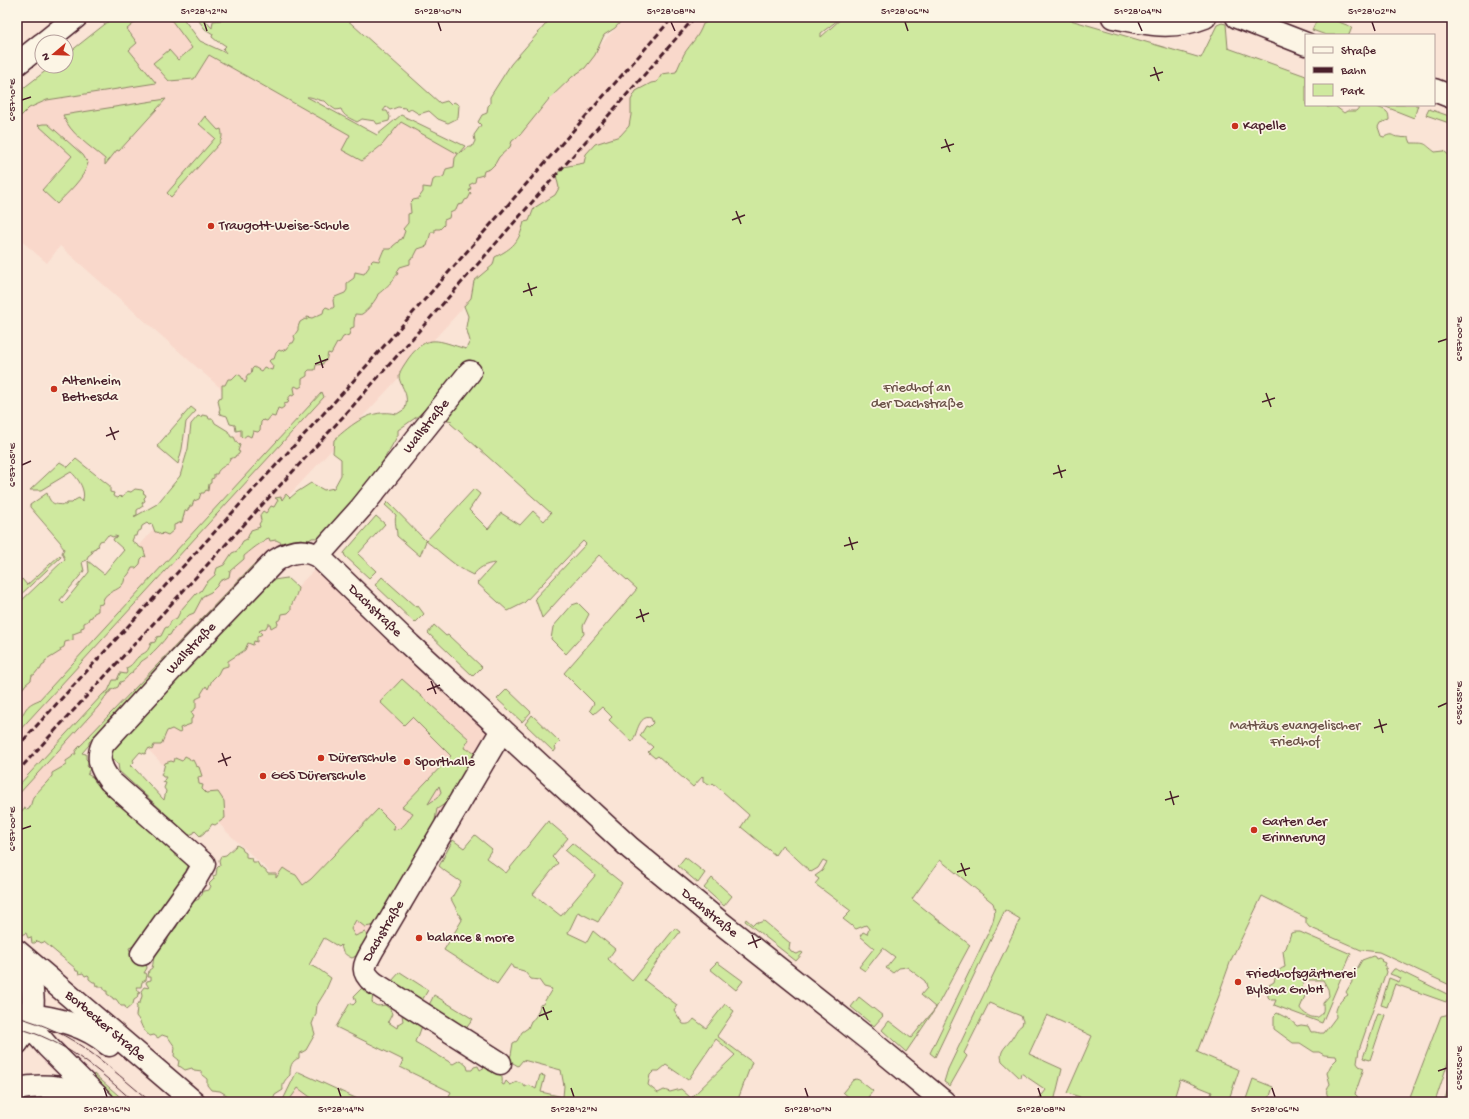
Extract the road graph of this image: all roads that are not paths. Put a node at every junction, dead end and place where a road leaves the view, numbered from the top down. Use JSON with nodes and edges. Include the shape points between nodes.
{"nodes":[{"id":1,"x":76,"y":17,"type":"edge"},
{"id":2,"x":1113,"y":17,"type":"edge"},
{"id":3,"x":1205,"y":17,"type":"edge"},
{"id":4,"x":1236,"y":17,"type":"edge"},
{"id":5,"x":55,"y":34,"type":"edge"},
{"id":6,"x":1305,"y":44,"type":"edge"},
{"id":7,"x":34,"y":50,"type":"edge"},
{"id":8,"x":17,"y":64,"type":"edge"},
{"id":9,"x":1435,"y":90,"type":"edge"},
{"id":10,"x":1452,"y":97,"type":"edge"},
{"id":11,"x":470,"y":372,"type":"dead end"},
{"id":12,"x":318,"y":556,"type":"junction"},
{"id":13,"x":502,"y":730,"type":"junction"},
{"id":14,"x":17,"y":951,"type":"edge"},
{"id":15,"x":142,"y":954,"type":"dead end"},
{"id":16,"x":22,"y":1020,"type":"edge"},
{"id":17,"x":500,"y":1063,"type":"dead end"},
{"id":18,"x":17,"y":1089,"type":"edge"},
{"id":19,"x":100,"y":1100,"type":"edge"},
{"id":20,"x":177,"y":1102,"type":"edge"},
{"id":21,"x":194,"y":1102,"type":"edge"},
{"id":22,"x":944,"y":1102,"type":"edge"}],
"edges":[{"from":1,"to":5,"type":"street"},
{"from":2,"to":3,"type":"street","via":[[1150,24],[1174,25]]},
{"from":4,"to":6,"type":"street"},
{"from":7,"to":8,"type":"street"},
{"from":9,"to":10,"type":"street"},
{"from":11,"to":12,"type":"street","name":"Wallstraße","via":[[357,513]]},
{"from":12,"to":13,"type":"street","name":"Dachstraße","via":[[410,646]]},
{"from":12,"to":15,"type":"street","name":"Wallstraße","via":[[295,551],[275,561],[170,670],[101,749],[100,766],[110,781],[204,864]]},
{"from":13,"to":17,"type":"street","name":"Dachstraße","via":[[372,951],[364,971],[374,983]]},
{"from":13,"to":22,"type":"street","name":"Dachstraße","via":[[666,878]]},
{"from":14,"to":16,"type":"street","via":[[31,982],[34,1000]]},
{"from":14,"to":21,"type":"street","name":"Borbecker Straße"},
{"from":16,"to":19,"type":"street"},
{"from":16,"to":20,"type":"street","name":"Borbecker Straße","via":[[78,1027],[96,1035]]},
{"from":18,"to":19,"type":"street","via":[[52,1087]]}]}
